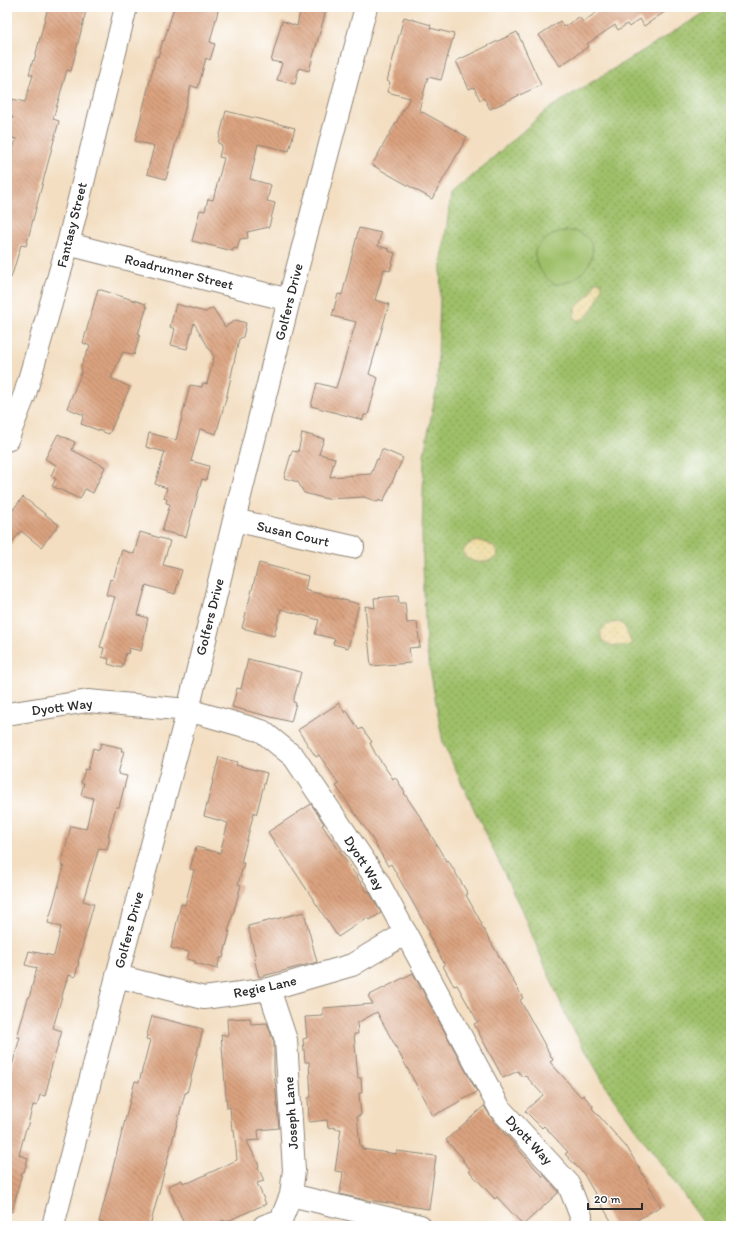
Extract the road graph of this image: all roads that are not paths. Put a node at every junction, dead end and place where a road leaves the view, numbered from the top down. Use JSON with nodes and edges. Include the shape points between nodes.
{"nodes":[{"id":1,"x":126,"y":7,"type":"edge"},
{"id":2,"x":366,"y":7,"type":"edge"},
{"id":3,"x":68,"y":244,"type":"junction"},
{"id":4,"x":290,"y":300,"type":"junction"},
{"id":5,"x":7,"y":440,"type":"edge"},
{"id":6,"x":234,"y":520,"type":"junction"},
{"id":7,"x":353,"y":547,"type":"dead end"},
{"id":8,"x":188,"y":710,"type":"junction"},
{"id":9,"x":7,"y":714,"type":"edge"},
{"id":10,"x":406,"y":933,"type":"junction"},
{"id":11,"x":117,"y":976,"type":"junction"},
{"id":12,"x":269,"y":989,"type":"junction"},
{"id":13,"x":292,"y":1196,"type":"junction"},
{"id":14,"x":53,"y":1226,"type":"edge"},
{"id":15,"x":264,"y":1226,"type":"edge"},
{"id":16,"x":420,"y":1226,"type":"edge"},
{"id":17,"x":580,"y":1226,"type":"edge"}],
"edges":[{"from":1,"to":3,"type":"street","name":"Fantasy Street"},
{"from":2,"to":4,"type":"street","name":"Golfers Drive"},
{"from":3,"to":4,"type":"street","name":"Roadrunner Street"},
{"from":3,"to":5,"type":"street","name":"Fantasy Street","via":[[25,394]]},
{"from":4,"to":6,"type":"street","name":"Golfers Drive"},
{"from":6,"to":7,"type":"street","name":"Susan Court"},
{"from":6,"to":8,"type":"street","name":"Golfers Drive"},
{"from":8,"to":9,"type":"street","name":"Dyott Way","via":[[88,701]]},
{"from":8,"to":10,"type":"street","name":"Dyott Way","via":[[262,731],[294,757],[377,880]]},
{"from":8,"to":11,"type":"street","name":"Golfers Drive"},
{"from":10,"to":12,"type":"street","name":"Regie Lane","via":[[352,965]]},
{"from":10,"to":17,"type":"street","name":"Dyott Way","via":[[500,1108],[568,1182],[581,1216]]},
{"from":11,"to":12,"type":"street","name":"Regie Lane","via":[[204,998]]},
{"from":11,"to":14,"type":"street","name":"Golfers Drive"},
{"from":12,"to":13,"type":"street","name":"Joseph Lane","via":[[286,1040],[294,1170]]},
{"from":13,"to":15,"type":"street","name":"Joseph Lane","via":[[281,1220]]},
{"from":13,"to":16,"type":"street"}]}
